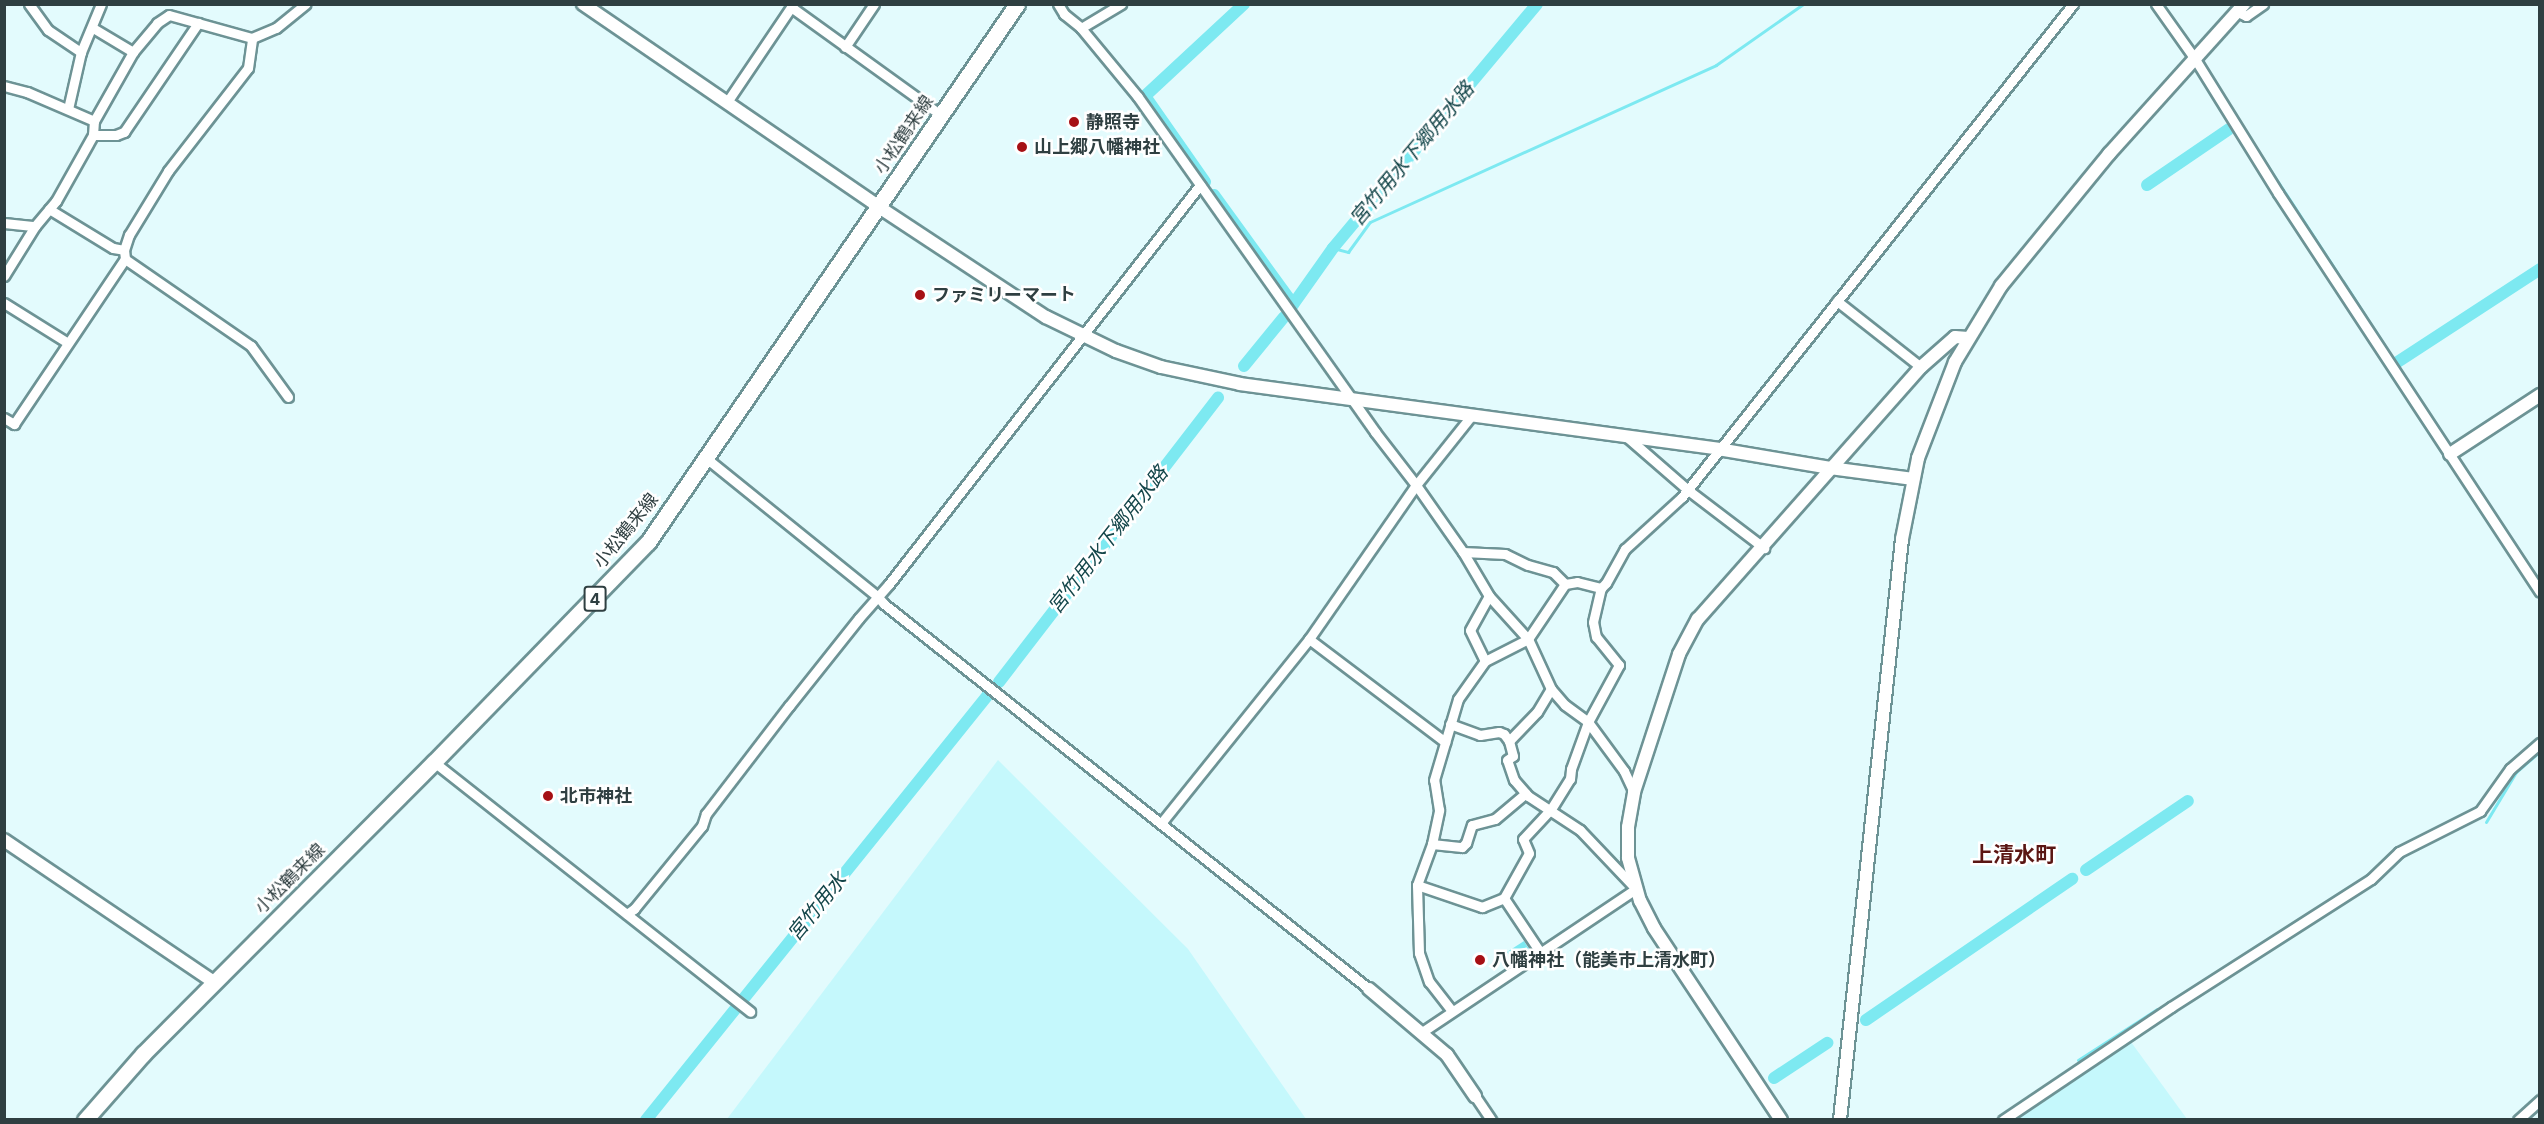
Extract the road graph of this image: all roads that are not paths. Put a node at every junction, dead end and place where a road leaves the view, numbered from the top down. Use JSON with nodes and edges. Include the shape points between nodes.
{"nodes":[{"id":1,"x":29,"y":4,"type":"edge"},
{"id":2,"x":102,"y":4,"type":"edge"},
{"id":3,"x":306,"y":4,"type":"edge"},
{"id":4,"x":583,"y":4,"type":"edge"},
{"id":5,"x":874,"y":4,"type":"edge"},
{"id":6,"x":1017,"y":4,"type":"edge"},
{"id":7,"x":1058,"y":4,"type":"edge"},
{"id":8,"x":1121,"y":4,"type":"edge"},
{"id":9,"x":2073,"y":4,"type":"edge"},
{"id":10,"x":2156,"y":4,"type":"edge"},
{"id":11,"x":2263,"y":4,"type":"edge"},
{"id":12,"x":792,"y":6,"type":"edge"},
{"id":13,"x":2241,"y":8,"type":"edge"},
{"id":14,"x":198,"y":23,"type":"junction"},
{"id":15,"x":93,"y":28,"type":"junction"},
{"id":16,"x":1082,"y":28,"type":"junction"},
{"id":17,"x":252,"y":38,"type":"junction"},
{"id":18,"x":845,"y":47,"type":"junction"},
{"id":19,"x":81,"y":52,"type":"junction"},
{"id":20,"x":133,"y":52,"type":"junction"},
{"id":21,"x":2195,"y":59,"type":"junction"},
{"id":22,"x":4,"y":86,"type":"edge"},
{"id":23,"x":727,"y":102,"type":"junction"},
{"id":24,"x":68,"y":109,"type":"junction"},
{"id":25,"x":941,"y":116,"type":"junction"},
{"id":26,"x":94,"y":121,"type":"junction"},
{"id":27,"x":93,"y":135,"type":"junction"},
{"id":28,"x":1200,"y":186,"type":"junction"},
{"id":29,"x":879,"y":207,"type":"junction"},
{"id":30,"x":49,"y":209,"type":"junction"},
{"id":31,"x":4,"y":223,"type":"edge"},
{"id":32,"x":34,"y":226,"type":"junction"},
{"id":33,"x":125,"y":254,"type":"junction"},
{"id":34,"x":4,"y":276,"type":"edge"},
{"id":35,"x":1837,"y":302,"type":"junction"},
{"id":36,"x":4,"y":303,"type":"edge"},
{"id":37,"x":1082,"y":336,"type":"junction"},
{"id":38,"x":1968,"y":338,"type":"junction"},
{"id":39,"x":69,"y":343,"type":"junction"},
{"id":40,"x":1921,"y":367,"type":"junction"},
{"id":41,"x":2540,"y":395,"type":"edge"},
{"id":42,"x":288,"y":397,"type":"dead end"},
{"id":43,"x":1353,"y":401,"type":"junction"},
{"id":44,"x":1471,"y":416,"type":"junction"},
{"id":45,"x":4,"y":418,"type":"edge"},
{"id":46,"x":1627,"y":438,"type":"junction"},
{"id":47,"x":1718,"y":449,"type":"junction"},
{"id":48,"x":2450,"y":454,"type":"junction"},
{"id":49,"x":706,"y":458,"type":"junction"},
{"id":50,"x":1830,"y":468,"type":"junction"},
{"id":51,"x":1913,"y":478,"type":"junction"},
{"id":52,"x":1416,"y":485,"type":"junction"},
{"id":53,"x":1688,"y":490,"type":"junction"},
{"id":54,"x":1764,"y":548,"type":"junction"},
{"id":55,"x":1463,"y":552,"type":"junction"},
{"id":56,"x":1565,"y":584,"type":"junction"},
{"id":57,"x":1602,"y":588,"type":"junction"},
{"id":58,"x":2540,"y":592,"type":"edge"},
{"id":59,"x":877,"y":596,"type":"junction"},
{"id":60,"x":1489,"y":596,"type":"junction"},
{"id":61,"x":1309,"y":639,"type":"junction"},
{"id":62,"x":1528,"y":639,"type":"junction"},
{"id":63,"x":1485,"y":661,"type":"junction"},
{"id":64,"x":1551,"y":689,"type":"junction"},
{"id":65,"x":1588,"y":722,"type":"junction"},
{"id":66,"x":1450,"y":724,"type":"junction"},
{"id":67,"x":1509,"y":741,"type":"junction"},
{"id":68,"x":1445,"y":742,"type":"junction"},
{"id":69,"x":2540,"y":743,"type":"edge"},
{"id":70,"x":434,"y":762,"type":"junction"},
{"id":71,"x":1634,"y":792,"type":"junction"},
{"id":72,"x":1526,"y":793,"type":"junction"},
{"id":73,"x":1551,"y":809,"type":"junction"},
{"id":74,"x":1162,"y":822,"type":"junction"},
{"id":75,"x":4,"y":840,"type":"edge"},
{"id":76,"x":1432,"y":844,"type":"junction"},
{"id":77,"x":1417,"y":885,"type":"junction"},
{"id":78,"x":1636,"y":889,"type":"junction"},
{"id":79,"x":1504,"y":898,"type":"junction"},
{"id":80,"x":627,"y":914,"type":"junction"},
{"id":81,"x":1540,"y":952,"type":"junction"},
{"id":82,"x":214,"y":982,"type":"junction"},
{"id":83,"x":1369,"y":989,"type":"joint"},
{"id":84,"x":1452,"y":1011,"type":"junction"},
{"id":85,"x":750,"y":1012,"type":"dead end"},
{"id":86,"x":1422,"y":1032,"type":"junction"},
{"id":87,"x":1475,"y":1096,"type":"joint"},
{"id":88,"x":2540,"y":1100,"type":"edge"},
{"id":89,"x":85,"y":1119,"type":"edge"},
{"id":90,"x":1491,"y":1119,"type":"edge"},
{"id":91,"x":1781,"y":1119,"type":"edge"},
{"id":92,"x":1840,"y":1119,"type":"edge"},
{"id":93,"x":2003,"y":1119,"type":"edge"},
{"id":94,"x":2518,"y":1119,"type":"edge"}],
"edges":[{"from":1,"to":19,"type":"street","via":[[48,30]]},
{"from":2,"to":15,"type":"street"},
{"from":3,"to":17,"type":"street","via":[[276,28]]},
{"from":4,"to":23,"type":"street"},
{"from":5,"to":18,"type":"street"},
{"from":6,"to":25,"type":"main road","name":"小松鶴来線","number":"4"},
{"from":7,"to":16,"type":"street"},
{"from":8,"to":16,"type":"street"},
{"from":9,"to":35,"type":"street"},
{"from":10,"to":21,"type":"street"},
{"from":11,"to":13,"type":"street","via":[[2246,16]]},
{"from":12,"to":18,"type":"street"},
{"from":12,"to":23,"type":"street"},
{"from":13,"to":21,"type":"street"},
{"from":14,"to":17,"type":"street"},
{"from":14,"to":20,"type":"street","via":[[169,15],[157,23]]},
{"from":14,"to":27,"type":"street","via":[[124,132]]},
{"from":15,"to":19,"type":"street"},
{"from":15,"to":20,"type":"street"},
{"from":16,"to":28,"type":"street","via":[[1138,97]]},
{"from":17,"to":33,"type":"street","via":[[248,68],[168,171],[129,235]]},
{"from":18,"to":25,"type":"street"},
{"from":19,"to":24,"type":"street"},
{"from":20,"to":26,"type":"street"},
{"from":21,"to":38,"type":"street","via":[[2040,236],[2001,286]]},
{"from":21,"to":48,"type":"street"},
{"from":22,"to":24,"type":"street"},
{"from":23,"to":29,"type":"street"},
{"from":24,"to":26,"type":"street"},
{"from":25,"to":29,"type":"main road","name":"小松鶴来線","number":"4"},
{"from":26,"to":27,"type":"street"},
{"from":27,"to":30,"type":"street"},
{"from":28,"to":37,"type":"street"},
{"from":28,"to":43,"type":"street"},
{"from":29,"to":37,"type":"street","via":[[1046,317]]},
{"from":29,"to":49,"type":"main road","name":"小松鶴来線","number":"4"},
{"from":30,"to":32,"type":"street"},
{"from":30,"to":33,"type":"street"},
{"from":31,"to":32,"type":"street"},
{"from":32,"to":34,"type":"street"},
{"from":33,"to":39,"type":"street"},
{"from":33,"to":42,"type":"street","via":[[250,346]]},
{"from":35,"to":40,"type":"street"},
{"from":35,"to":47,"type":"street"},
{"from":36,"to":39,"type":"street"},
{"from":37,"to":43,"type":"street","via":[[1183,373]]},
{"from":37,"to":59,"type":"street"},
{"from":38,"to":40,"type":"street","via":[[1955,337]]},
{"from":38,"to":51,"type":"street","via":[[1947,380]]},
{"from":39,"to":45,"type":"street","via":[[14,424]]},
{"from":40,"to":50,"type":"street"},
{"from":41,"to":48,"type":"street"},
{"from":43,"to":44,"type":"street"},
{"from":43,"to":52,"type":"street"},
{"from":44,"to":46,"type":"street"},
{"from":44,"to":52,"type":"street"},
{"from":46,"to":47,"type":"street"},
{"from":46,"to":53,"type":"street"},
{"from":47,"to":50,"type":"street"},
{"from":47,"to":53,"type":"street"},
{"from":48,"to":58,"type":"street"},
{"from":49,"to":59,"type":"street"},
{"from":49,"to":70,"type":"main road","name":"小松鶴来線","number":"4","via":[[648,542]]},
{"from":50,"to":51,"type":"street"},
{"from":50,"to":54,"type":"street"},
{"from":51,"to":92,"type":"street","via":[[1902,539]]},
{"from":52,"to":55,"type":"street"},
{"from":52,"to":61,"type":"street"},
{"from":53,"to":54,"type":"street"},
{"from":53,"to":57,"type":"street","via":[[1625,549]]},
{"from":54,"to":71,"type":"street","via":[[1698,619],[1685,642]]},
{"from":55,"to":56,"type":"street","via":[[1505,554],[1553,572]]},
{"from":55,"to":60,"type":"street"},
{"from":56,"to":57,"type":"street","via":[[1577,582]]},
{"from":56,"to":62,"type":"street"},
{"from":57,"to":65,"type":"street","via":[[1593,622],[1596,637],[1619,665]]},
{"from":59,"to":74,"type":"street"},
{"from":59,"to":80,"type":"street","via":[[706,814],[702,826]]},
{"from":60,"to":62,"type":"street"},
{"from":60,"to":63,"type":"street","via":[[1470,630]]},
{"from":61,"to":68,"type":"street"},
{"from":61,"to":74,"type":"street"},
{"from":62,"to":63,"type":"street"},
{"from":62,"to":64,"type":"street"},
{"from":63,"to":66,"type":"street","via":[[1458,699]]},
{"from":64,"to":65,"type":"street"},
{"from":64,"to":67,"type":"street","via":[[1537,712]]},
{"from":65,"to":71,"type":"street","via":[[1624,771]]},
{"from":65,"to":73,"type":"street","via":[[1570,779]]},
{"from":66,"to":67,"type":"street","via":[[1480,735],[1499,732]]},
{"from":66,"to":68,"type":"street"},
{"from":67,"to":72,"type":"street","via":[[1513,756],[1507,760],[1514,780]]},
{"from":68,"to":76,"type":"street","via":[[1434,780],[1439,810]]},
{"from":69,"to":93,"type":"street","via":[[2510,769],[2480,811],[2399,852],[2371,879]]},
{"from":70,"to":80,"type":"street"},
{"from":70,"to":82,"type":"main road","name":"小松鶴来線","number":"4"},
{"from":71,"to":78,"type":"street","via":[[1627,843]]},
{"from":72,"to":73,"type":"street"},
{"from":72,"to":76,"type":"street","via":[[1495,819],[1472,825],[1462,847]]},
{"from":73,"to":78,"type":"street","via":[[1580,830]]},
{"from":73,"to":79,"type":"street","via":[[1523,839],[1529,853]]},
{"from":74,"to":83,"type":"street"},
{"from":75,"to":82,"type":"street"},
{"from":76,"to":77,"type":"street"},
{"from":77,"to":79,"type":"street","via":[[1482,907]]},
{"from":77,"to":84,"type":"street","via":[[1419,953],[1429,982]]},
{"from":78,"to":81,"type":"street"},
{"from":78,"to":91,"type":"street","via":[[1654,928]]},
{"from":79,"to":81,"type":"street"},
{"from":80,"to":85,"type":"street"},
{"from":81,"to":84,"type":"street"},
{"from":82,"to":89,"type":"main road","name":"小松鶴来線","number":"4","via":[[142,1054]]},
{"from":83,"to":86,"type":"street"},
{"from":84,"to":86,"type":"street"},
{"from":86,"to":87,"type":"street","via":[[1447,1054]]},
{"from":87,"to":90,"type":"street"},
{"from":88,"to":94,"type":"street"}]}
